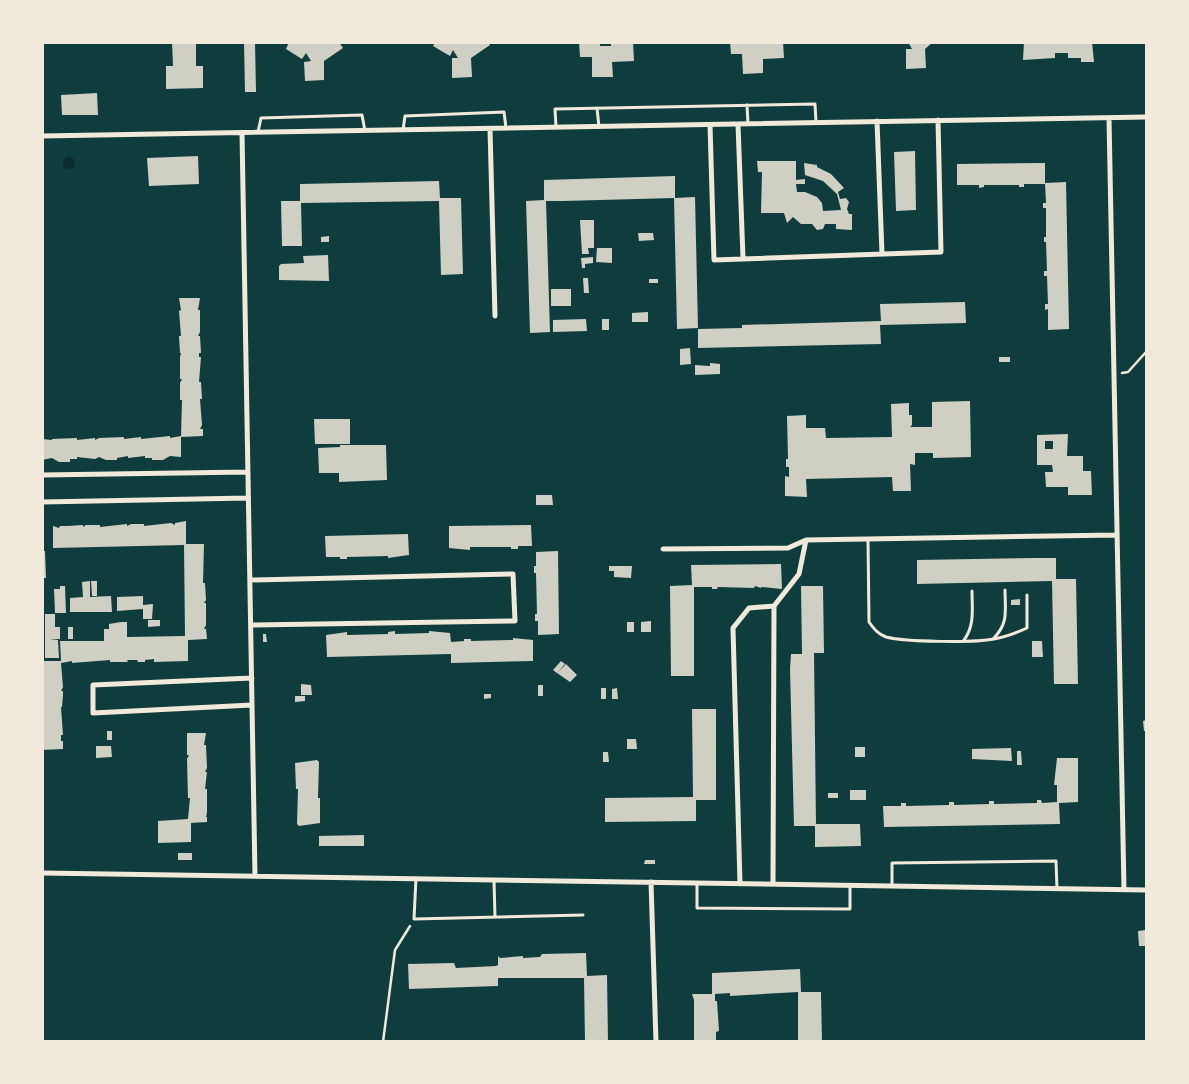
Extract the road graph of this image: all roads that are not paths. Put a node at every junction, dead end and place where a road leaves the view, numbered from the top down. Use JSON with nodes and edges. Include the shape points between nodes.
{"nodes":[{"id":1,"x":748,"y":105,"type":"junction"},
{"id":2,"x":597,"y":108,"type":"junction"},
{"id":3,"x":1146,"y":117,"type":"edge"},
{"id":4,"x":1109,"y":118,"type":"junction"},
{"id":5,"x":938,"y":120,"type":"junction"},
{"id":6,"x":878,"y":121,"type":"junction"},
{"id":7,"x":816,"y":123,"type":"junction"},
{"id":8,"x":738,"y":124,"type":"junction"},
{"id":9,"x":748,"y":124,"type":"junction"},
{"id":10,"x":710,"y":125,"type":"junction"},
{"id":11,"x":599,"y":127,"type":"junction"},
{"id":12,"x":506,"y":128,"type":"junction"},
{"id":13,"x":556,"y":128,"type":"junction"},
{"id":14,"x":490,"y":129,"type":"junction"},
{"id":15,"x":366,"y":131,"type":"junction"},
{"id":16,"x":403,"y":131,"type":"junction"},
{"id":17,"x":242,"y":133,"type":"junction"},
{"id":18,"x":258,"y":133,"type":"junction"},
{"id":19,"x":42,"y":136,"type":"edge"},
{"id":20,"x":882,"y":254,"type":"junction"},
{"id":21,"x":743,"y":258,"type":"junction"},
{"id":22,"x":495,"y":316,"type":"dead end"},
{"id":23,"x":248,"y":472,"type":"junction"},
{"id":24,"x":42,"y":475,"type":"edge"},
{"id":25,"x":248,"y":498,"type":"junction"},
{"id":26,"x":42,"y":502,"type":"edge"},
{"id":27,"x":1117,"y":535,"type":"junction"},
{"id":28,"x":868,"y":539,"type":"junction"},
{"id":29,"x":806,"y":540,"type":"junction"},
{"id":30,"x":663,"y":549,"type":"dead end"},
{"id":31,"x":250,"y":580,"type":"junction"},
{"id":32,"x":1005,"y":590,"type":"dead end"},
{"id":33,"x":972,"y":591,"type":"dead end"},
{"id":34,"x":1027,"y":594,"type":"dead end"},
{"id":35,"x":774,"y":606,"type":"junction"},
{"id":36,"x":251,"y":625,"type":"junction"},
{"id":37,"x":993,"y":640,"type":"junction"},
{"id":38,"x":964,"y":641,"type":"junction"},
{"id":39,"x":252,"y":678,"type":"junction"},
{"id":40,"x":252,"y":705,"type":"junction"},
{"id":41,"x":42,"y":873,"type":"edge"},
{"id":42,"x":255,"y":876,"type":"junction"},
{"id":43,"x":416,"y":878,"type":"junction"},
{"id":44,"x":494,"y":881,"type":"junction"},
{"id":45,"x":651,"y":882,"type":"junction"},
{"id":46,"x":697,"y":883,"type":"junction"},
{"id":47,"x":740,"y":884,"type":"junction"},
{"id":48,"x":773,"y":884,"type":"junction"},
{"id":49,"x":850,"y":886,"type":"junction"},
{"id":50,"x":892,"y":886,"type":"junction"},
{"id":51,"x":1057,"y":889,"type":"junction"},
{"id":52,"x":1124,"y":890,"type":"junction"},
{"id":53,"x":1146,"y":890,"type":"edge"},
{"id":54,"x":583,"y":915,"type":"dead end"},
{"id":55,"x":495,"y":917,"type":"junction"},
{"id":56,"x":656,"y":1042,"type":"edge"}],
"edges":[{"from":1,"to":2,"type":"lane"},
{"from":1,"to":7,"type":"lane","via":[[815,104]]},
{"from":1,"to":9,"type":"lane"},
{"from":2,"to":11,"type":"lane"},
{"from":2,"to":13,"type":"lane","via":[[555,109]]},
{"from":3,"to":4,"type":"street"},
{"from":4,"to":5,"type":"street"},
{"from":4,"to":27,"type":"street"},
{"from":5,"to":6,"type":"street"},
{"from":5,"to":20,"type":"street","via":[[941,252]]},
{"from":6,"to":7,"type":"street"},
{"from":6,"to":20,"type":"street"},
{"from":7,"to":9,"type":"street"},
{"from":8,"to":9,"type":"street"},
{"from":8,"to":10,"type":"street"},
{"from":8,"to":21,"type":"street"},
{"from":10,"to":11,"type":"street"},
{"from":10,"to":21,"type":"street","via":[[714,260]]},
{"from":11,"to":13,"type":"street"},
{"from":12,"to":13,"type":"street"},
{"from":12,"to":14,"type":"street"},
{"from":12,"to":16,"type":"lane","via":[[504,112],[406,116]]},
{"from":14,"to":16,"type":"street"},
{"from":14,"to":22,"type":"street"},
{"from":15,"to":16,"type":"street"},
{"from":15,"to":18,"type":"street"},
{"from":15,"to":18,"type":"lane","via":[[362,115],[353,115],[261,118]]},
{"from":17,"to":18,"type":"street"},
{"from":17,"to":19,"type":"street"},
{"from":17,"to":23,"type":"street"},
{"from":20,"to":21,"type":"street"},
{"from":23,"to":24,"type":"street"},
{"from":23,"to":25,"type":"street"},
{"from":25,"to":26,"type":"street"},
{"from":25,"to":31,"type":"street"},
{"from":27,"to":28,"type":"street"},
{"from":27,"to":52,"type":"street"},
{"from":28,"to":29,"type":"street"},
{"from":28,"to":38,"type":"lane","via":[[869,622],[874,630],[905,639]]},
{"from":29,"to":30,"type":"street","via":[[788,548]]},
{"from":29,"to":35,"type":"street","via":[[799,574]]},
{"from":31,"to":36,"type":"street"},
{"from":31,"to":36,"type":"street","via":[[513,574],[515,621]]},
{"from":32,"to":37,"type":"lane","via":[[1005,622],[1003,630]]},
{"from":33,"to":38,"type":"lane","via":[[971,631]]},
{"from":34,"to":37,"type":"lane","via":[[1027,628]]},
{"from":35,"to":47,"type":"street","via":[[749,608],[733,628]]},
{"from":35,"to":48,"type":"street"},
{"from":36,"to":39,"type":"street"},
{"from":37,"to":38,"type":"lane"},
{"from":39,"to":40,"type":"street"},
{"from":39,"to":40,"type":"street","via":[[93,685],[93,713]]},
{"from":40,"to":42,"type":"street"},
{"from":41,"to":42,"type":"street"},
{"from":42,"to":43,"type":"street"},
{"from":43,"to":44,"type":"street"},
{"from":43,"to":55,"type":"lane","via":[[414,919]]},
{"from":44,"to":45,"type":"street"},
{"from":44,"to":55,"type":"lane"},
{"from":45,"to":46,"type":"street"},
{"from":45,"to":56,"type":"street"},
{"from":46,"to":47,"type":"street"},
{"from":46,"to":49,"type":"lane","via":[[697,908],[850,909]]},
{"from":47,"to":48,"type":"street"},
{"from":48,"to":49,"type":"street"},
{"from":49,"to":50,"type":"street"},
{"from":50,"to":51,"type":"street"},
{"from":50,"to":51,"type":"lane","via":[[892,863],[1056,861]]},
{"from":51,"to":52,"type":"street"},
{"from":52,"to":53,"type":"street"},
{"from":54,"to":55,"type":"lane"}]}
